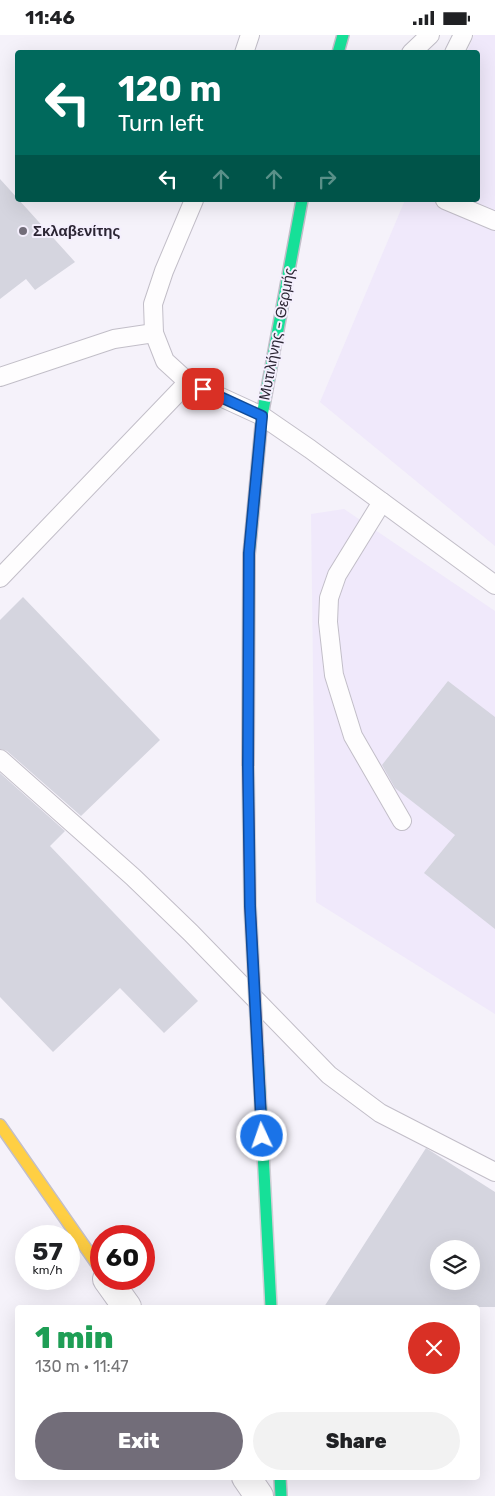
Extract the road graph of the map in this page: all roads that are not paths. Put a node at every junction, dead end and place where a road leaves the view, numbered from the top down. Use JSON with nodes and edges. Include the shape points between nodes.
{"nodes":[{"id":1,"x":250,"y":35,"type":"edge"},
{"id":2,"x":343,"y":35,"type":"edge"},
{"id":3,"x":430,"y":35,"type":"edge"},
{"id":4,"x":463,"y":35,"type":"edge"},
{"id":5,"x":245,"y":50,"type":"edge"},
{"id":6,"x":339,"y":50,"type":"edge"},
{"id":7,"x":414,"y":50,"type":"edge"},
{"id":8,"x":456,"y":50,"type":"edge"},
{"id":9,"x":193,"y":202,"type":"edge"},
{"id":10,"x":302,"y":202,"type":"edge"},
{"id":11,"x":450,"y":202,"type":"edge"},
{"id":12,"x":495,"y":221,"type":"edge"},
{"id":13,"x":154,"y":333,"type":"junction"},
{"id":14,"x":0,"y":377,"type":"edge"},
{"id":15,"x":188,"y":382,"type":"junction"},
{"id":16,"x":262,"y":416,"type":"junction"},
{"id":17,"x":382,"y":502,"type":"junction"},
{"id":18,"x":0,"y":578,"type":"edge"},
{"id":19,"x":495,"y":585,"type":"edge"},
{"id":20,"x":0,"y":759,"type":"edge"},
{"id":21,"x":402,"y":821,"type":"dead end"},
{"id":22,"x":0,"y":1125,"type":"edge"},
{"id":23,"x":495,"y":1172,"type":"edge"},
{"id":24,"x":90,"y":1254,"type":"edge"},
{"id":25,"x":115,"y":1290,"type":"edge"},
{"id":26,"x":126,"y":1305,"type":"edge"},
{"id":27,"x":271,"y":1305,"type":"edge"},
{"id":28,"x":248,"y":1480,"type":"edge"},
{"id":29,"x":280,"y":1480,"type":"edge"},
{"id":30,"x":259,"y":1496,"type":"edge"},
{"id":31,"x":281,"y":1496,"type":"edge"}],
"edges":[{"from":1,"to":5,"type":"lane"},
{"from":2,"to":6,"type":"main road"},
{"from":3,"to":7,"type":"lane"},
{"from":4,"to":8,"type":"lane"},
{"from":9,"to":13,"type":"lane","via":[[153,304]]},
{"from":10,"to":16,"type":"main road","name":"Μυτιλήνης - Θερμής"},
{"from":11,"to":12,"type":"lane"},
{"from":13,"to":14,"type":"lane","via":[[114,339]]},
{"from":13,"to":15,"type":"lane","via":[[166,361]]},
{"from":15,"to":16,"type":"lane"},
{"from":15,"to":18,"type":"lane"},
{"from":16,"to":17,"type":"lane"},
{"from":16,"to":27,"type":"main road","name":"Μυτιλήνης - Θερμής","bridge":true,"via":[[249,553],[248,766],[250,906]]},
{"from":17,"to":19,"type":"lane"},
{"from":17,"to":21,"type":"lane","via":[[337,575],[329,598],[328,622],[334,675],[353,735]]},
{"from":20,"to":23,"type":"lane","via":[[133,877],[329,1075],[380,1113]]},
{"from":22,"to":24,"type":"main road"},
{"from":25,"to":26,"type":"street"},
{"from":28,"to":30,"type":"street"},
{"from":29,"to":31,"type":"main road"}]}
